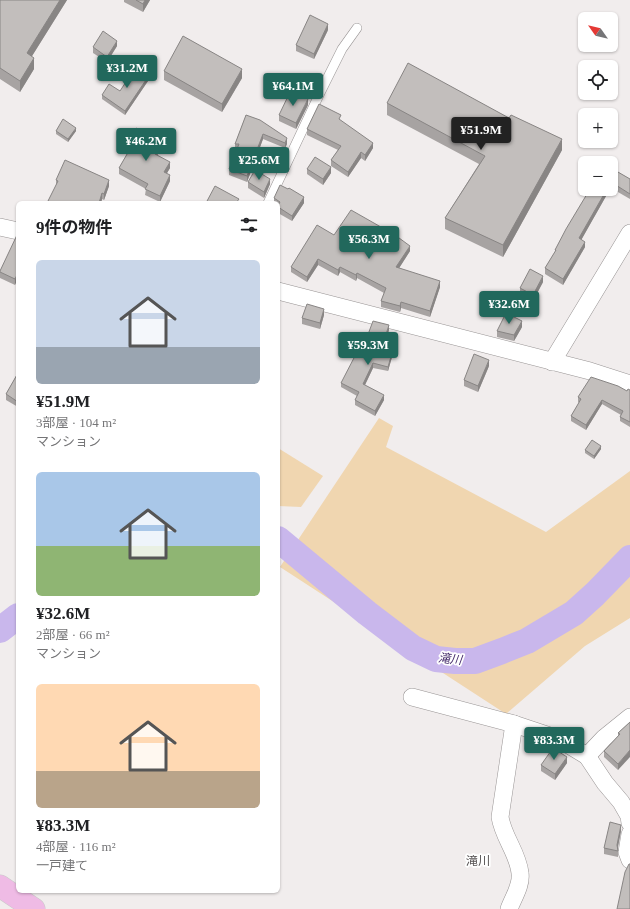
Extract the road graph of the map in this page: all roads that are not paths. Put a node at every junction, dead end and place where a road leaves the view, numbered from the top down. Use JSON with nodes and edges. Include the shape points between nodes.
{"nodes":[{"id":1,"x":358,"y":28,"type":"dead end"},
{"id":2,"x":269,"y":201,"type":"edge"},
{"id":3,"x":0,"y":226,"type":"edge"},
{"id":4,"x":16,"y":230,"type":"edge"},
{"id":5,"x":630,"y":233,"type":"edge"},
{"id":6,"x":280,"y":293,"type":"edge"},
{"id":7,"x":552,"y":362,"type":"junction"},
{"id":8,"x":630,"y":384,"type":"edge"},
{"id":9,"x":412,"y":697,"type":"dead end"},
{"id":10,"x":630,"y":717,"type":"edge"},
{"id":11,"x":514,"y":724,"type":"junction"},
{"id":12,"x":587,"y":756,"type":"junction"},
{"id":13,"x":630,"y":823,"type":"edge"},
{"id":14,"x":630,"y":834,"type":"edge"},
{"id":15,"x":630,"y":860,"type":"edge"},
{"id":16,"x":0,"y":886,"type":"edge"},
{"id":17,"x":34,"y":909,"type":"edge"},
{"id":18,"x":509,"y":909,"type":"edge"}],
"edges":[{"from":1,"to":2,"type":"lane","via":[[339,56]]},
{"from":3,"to":4,"type":"street"},
{"from":5,"to":7,"type":"street"},
{"from":6,"to":7,"type":"street"},
{"from":7,"to":8,"type":"street"},
{"from":9,"to":11,"type":"street"},
{"from":10,"to":12,"type":"street"},
{"from":11,"to":12,"type":"street","via":[[558,739]]},
{"from":11,"to":18,"type":"street","via":[[500,817],[501,828],[521,874]]},
{"from":12,"to":13,"type":"street","via":[[605,784],[621,802]]},
{"from":14,"to":15,"type":"street","via":[[627,852]]},
{"from":16,"to":17,"type":"main road"}]}
